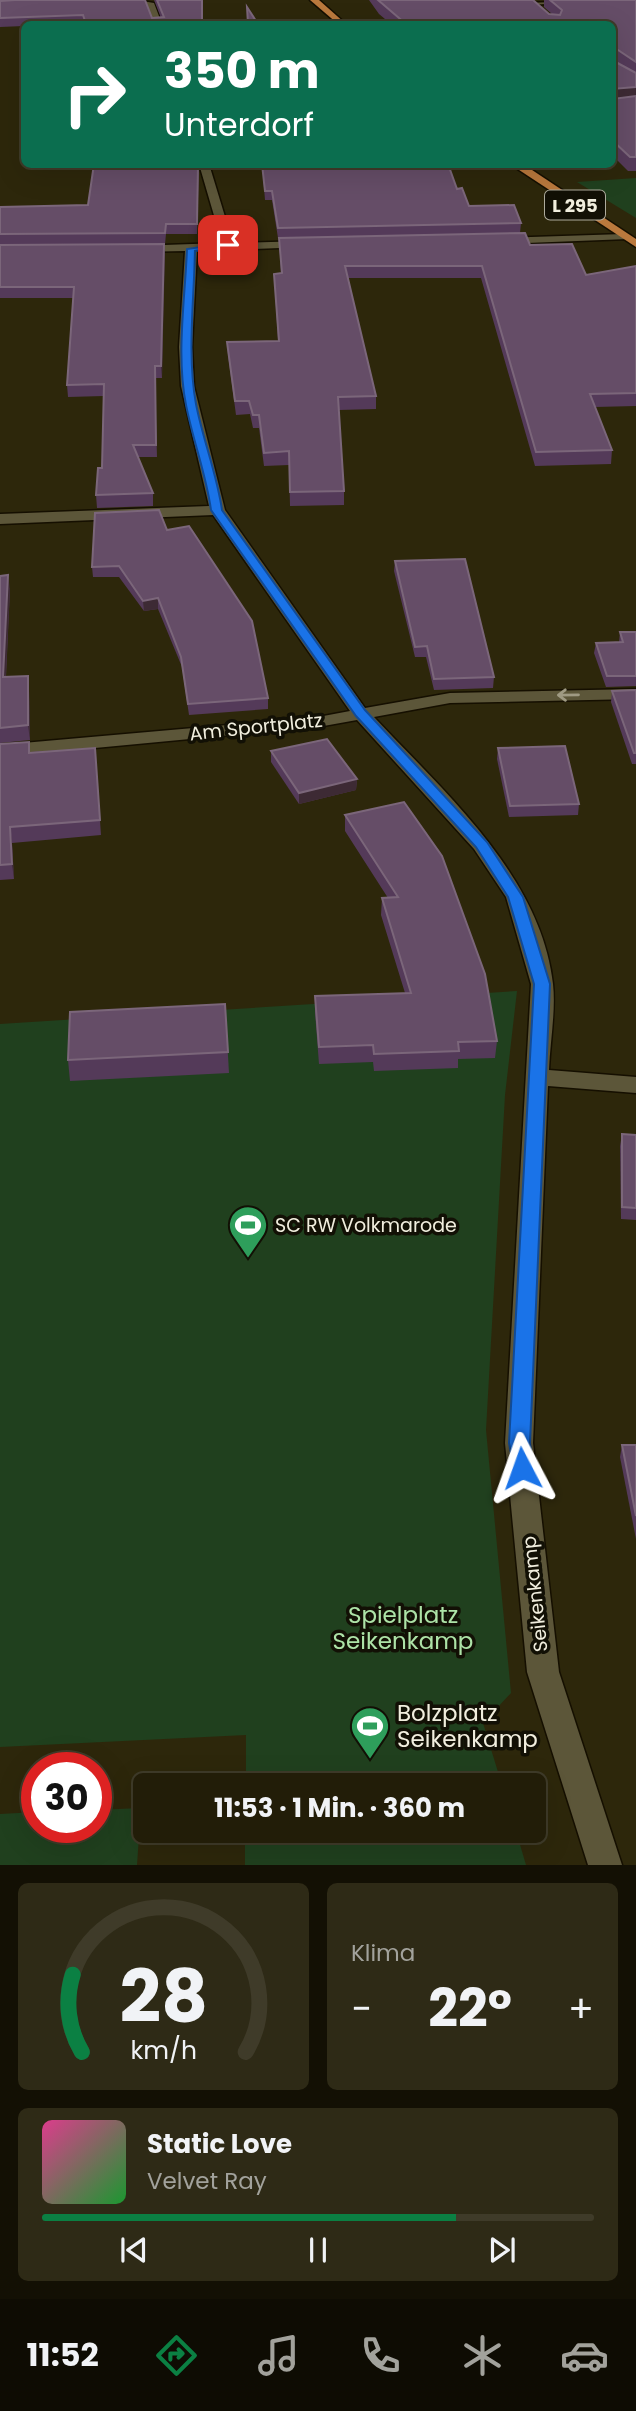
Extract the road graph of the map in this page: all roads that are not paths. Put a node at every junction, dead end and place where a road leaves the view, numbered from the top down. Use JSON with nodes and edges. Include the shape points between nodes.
{"nodes":[{"id":1,"x":140,"y":0,"type":"edge"},
{"id":2,"x":314,"y":0,"type":"edge"},
{"id":3,"x":612,"y":0,"type":"edge"},
{"id":4,"x":528,"y":1,"type":"edge"},
{"id":5,"x":544,"y":17,"type":"edge"},
{"id":6,"x":157,"y":21,"type":"edge"},
{"id":7,"x":338,"y":21,"type":"edge"},
{"id":8,"x":205,"y":168,"type":"edge"},
{"id":9,"x":521,"y":168,"type":"edge"},
{"id":10,"x":624,"y":237,"type":"junction"},
{"id":11,"x":489,"y":241,"type":"edge"},
{"id":12,"x":324,"y":244,"type":"edge"},
{"id":13,"x":636,"y":244,"type":"edge"},
{"id":14,"x":228,"y":245,"type":"junction"},
{"id":15,"x":191,"y":249,"type":"junction"},
{"id":16,"x":123,"y":250,"type":"edge"},
{"id":17,"x":217,"y":510,"type":"junction"},
{"id":18,"x":0,"y":519,"type":"edge"},
{"id":19,"x":636,"y":694,"type":"edge"},
{"id":20,"x":360,"y":713,"type":"junction"},
{"id":21,"x":0,"y":751,"type":"edge"},
{"id":22,"x":539,"y":1077,"type":"junction"},
{"id":23,"x":636,"y":1085,"type":"edge"},
{"id":24,"x":605,"y":1865,"type":"edge"}],
"edges":[{"from":1,"to":6,"type":"street","via":[[151,5]]},
{"from":2,"to":7,"type":"main road"},
{"from":3,"to":4,"type":"street"},
{"from":4,"to":5,"type":"street"},
{"from":8,"to":14,"type":"street"},
{"from":9,"to":10,"type":"main road","number":"L 295"},
{"from":10,"to":11,"type":"street"},
{"from":10,"to":13,"type":"main road","number":"L 295"},
{"from":12,"to":14,"type":"street"},
{"from":14,"to":15,"type":"street"},
{"from":15,"to":16,"type":"street"},
{"from":15,"to":17,"type":"street","name":"Seikenkamp","via":[[187,371]]},
{"from":17,"to":18,"type":"street"},
{"from":17,"to":20,"type":"street","name":"Seikenkamp"},
{"from":19,"to":20,"type":"street","name":"Am Sportplatz","one_way":true,"via":[[450,698]]},
{"from":20,"to":21,"type":"street","name":"Am Sportplatz","via":[[318,722]]},
{"from":20,"to":22,"type":"street","name":"Seikenkamp","via":[[482,845],[516,897],[542,984]]},
{"from":22,"to":23,"type":"street"},
{"from":22,"to":24,"type":"street","name":"Seikenkamp","via":[[519,1443],[543,1672]]}]}
